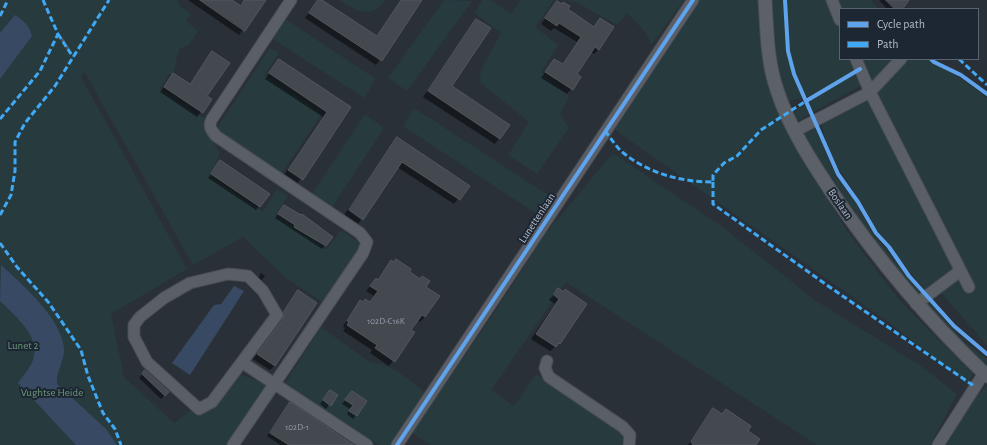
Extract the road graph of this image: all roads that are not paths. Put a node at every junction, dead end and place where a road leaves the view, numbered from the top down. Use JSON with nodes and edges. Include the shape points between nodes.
{"nodes":[{"id":1,"x":291,"y":0,"type":"edge"},
{"id":2,"x":692,"y":0,"type":"edge"},
{"id":3,"x":765,"y":0,"type":"edge"},
{"id":4,"x":832,"y":0,"type":"edge"},
{"id":5,"x":839,"y":18,"type":"edge"},
{"id":6,"x":856,"y":60,"type":"edge"},
{"id":7,"x":900,"y":60,"type":"edge"},
{"id":8,"x":870,"y":92,"type":"junction"},
{"id":9,"x":795,"y":131,"type":"junction"},
{"id":10,"x":960,"y":270,"type":"junction"},
{"id":11,"x":969,"y":287,"type":"dead end"},
{"id":12,"x":916,"y":304,"type":"junction"},
{"id":13,"x":547,"y":361,"type":"dead end"},
{"id":14,"x":243,"y":363,"type":"junction"},
{"id":15,"x":985,"y":375,"type":"edge"},
{"id":16,"x":274,"y":384,"type":"junction"},
{"id":17,"x":630,"y":444,"type":"edge"},
{"id":18,"x":233,"y":445,"type":"edge"},
{"id":19,"x":367,"y":445,"type":"edge"},
{"id":20,"x":397,"y":445,"type":"edge"},
{"id":21,"x":938,"y":445,"type":"edge"}],
"edges":[{"from":1,"to":16,"type":"street","via":[[212,119],[211,130],[216,136],[360,233],[367,242],[363,252]]},
{"from":2,"to":20,"type":"street","name":"Lunettenlaan"},
{"from":3,"to":9,"type":"main road","name":"Boslaan","via":[[770,62],[776,89]]},
{"from":4,"to":5,"type":"street"},
{"from":6,"to":8,"type":"street"},
{"from":7,"to":8,"type":"street"},
{"from":8,"to":9,"type":"street"},
{"from":8,"to":10,"type":"street"},
{"from":9,"to":12,"type":"main road","name":"Boslaan","via":[[817,169],[877,257]]},
{"from":10,"to":11,"type":"street"},
{"from":10,"to":12,"type":"street"},
{"from":12,"to":15,"type":"main road","name":"Boslaan"},
{"from":13,"to":17,"type":"street","via":[[545,368],[549,377],[623,428],[630,435]]},
{"from":14,"to":14,"type":"street","via":[[212,402],[199,409],[147,362],[134,337],[134,325],[164,298],[190,283],[228,274],[248,276],[263,291],[277,315]]},
{"from":14,"to":16,"type":"street"},
{"from":15,"to":21,"type":"street"},
{"from":16,"to":18,"type":"street"},
{"from":16,"to":19,"type":"street"}]}
